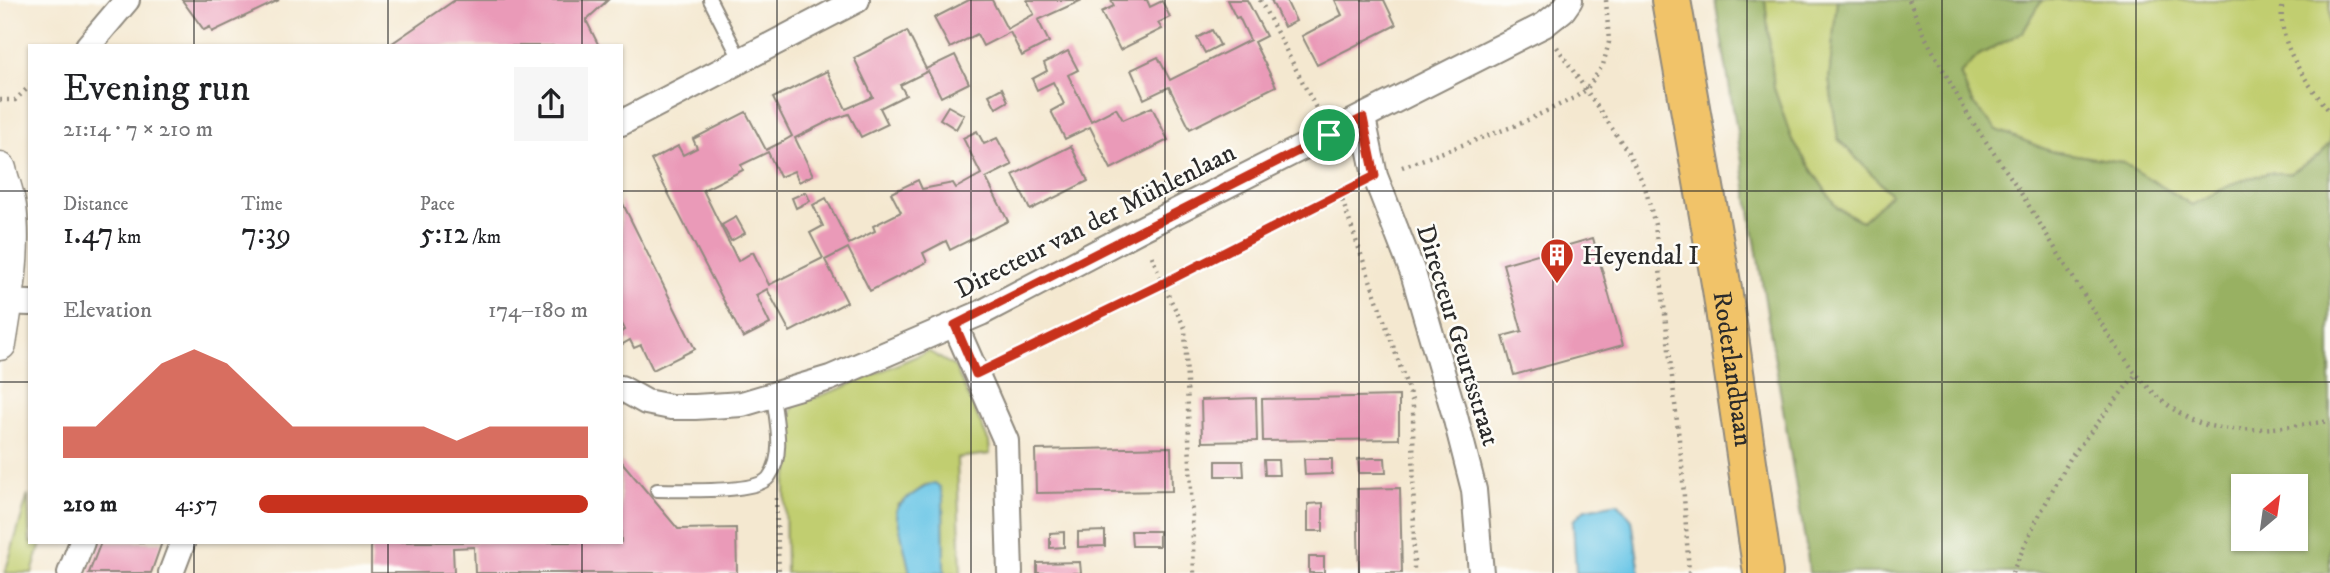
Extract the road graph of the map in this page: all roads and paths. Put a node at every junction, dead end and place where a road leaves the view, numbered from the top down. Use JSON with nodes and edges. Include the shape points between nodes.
{"nodes":[{"id":1,"x":127,"y":0,"type":"edge"},
{"id":2,"x":710,"y":0,"type":"edge"},
{"id":3,"x":857,"y":0,"type":"edge"},
{"id":4,"x":1260,"y":0,"type":"edge"},
{"id":5,"x":1570,"y":0,"type":"edge"},
{"id":6,"x":1606,"y":0,"type":"edge"},
{"id":7,"x":1671,"y":0,"type":"edge"},
{"id":8,"x":1909,"y":0,"type":"edge"},
{"id":9,"x":2283,"y":0,"type":"edge"},
{"id":10,"x":1544,"y":26,"type":"junction"},
{"id":11,"x":90,"y":44,"type":"edge"},
{"id":12,"x":740,"y":59,"type":"junction"},
{"id":13,"x":28,"y":88,"type":"edge"},
{"id":14,"x":1586,"y":90,"type":"junction"},
{"id":15,"x":0,"y":100,"type":"edge"},
{"id":16,"x":2330,"y":112,"type":"edge"},
{"id":17,"x":1363,"y":118,"type":"junction"},
{"id":18,"x":623,"y":122,"type":"edge"},
{"id":19,"x":1329,"y":135,"type":"junction"},
{"id":20,"x":0,"y":169,"type":"edge"},
{"id":21,"x":1375,"y":176,"type":"junction"},
{"id":22,"x":1340,"y":194,"type":"junction"},
{"id":23,"x":1141,"y":229,"type":"junction"},
{"id":24,"x":1162,"y":284,"type":"junction"},
{"id":25,"x":12,"y":303,"type":"edge"},
{"id":26,"x":955,"y":325,"type":"junction"},
{"id":27,"x":0,"y":344,"type":"edge"},
{"id":28,"x":976,"y":374,"type":"junction"},
{"id":29,"x":2136,"y":374,"type":"junction"},
{"id":30,"x":623,"y":389,"type":"edge"},
{"id":31,"x":773,"y":396,"type":"junction"},
{"id":32,"x":2330,"y":421,"type":"edge"},
{"id":33,"x":775,"y":465,"type":"junction"},
{"id":34,"x":657,"y":490,"type":"dead end"},
{"id":35,"x":81,"y":544,"type":"edge"},
{"id":36,"x":182,"y":544,"type":"edge"},
{"id":37,"x":70,"y":573,"type":"edge"},
{"id":38,"x":171,"y":573,"type":"edge"},
{"id":39,"x":779,"y":573,"type":"edge"},
{"id":40,"x":1010,"y":573,"type":"edge"},
{"id":41,"x":1194,"y":573,"type":"edge"},
{"id":42,"x":1414,"y":573,"type":"edge"},
{"id":43,"x":1481,"y":573,"type":"edge"},
{"id":44,"x":1689,"y":573,"type":"edge"},
{"id":45,"x":1763,"y":573,"type":"edge"},
{"id":46,"x":2012,"y":573,"type":"edge"}],
"edges":[{"from":1,"to":11,"type":"street"},
{"from":2,"to":12,"type":"lane"},
{"from":3,"to":12,"type":"street"},
{"from":4,"to":19,"type":"path"},
{"from":5,"to":10,"type":"street","name":"Directeur van der Mühlenlaan"},
{"from":6,"to":14,"type":"path","via":[[1609,42],[1604,65]]},
{"from":7,"to":45,"type":"main road","name":"Roderlandbaan","via":[[1722,289]]},
{"from":8,"to":29,"type":"path","via":[[1969,117]]},
{"from":9,"to":16,"type":"path","via":[[2281,29],[2286,43]]},
{"from":10,"to":14,"type":"path"},
{"from":10,"to":17,"type":"street","name":"Directeur van der Mühlenlaan"},
{"from":12,"to":18,"type":"street"},
{"from":13,"to":15,"type":"path","via":[[15,100]]},
{"from":14,"to":21,"type":"path","via":[[1517,125]]},
{"from":14,"to":44,"type":"path","via":[[1628,152],[1645,187],[1655,225]]},
{"from":17,"to":19,"type":"street","name":"Directeur van der Mühlenlaan"},
{"from":17,"to":21,"type":"street","name":"Directeur Geurtsstraat"},
{"from":19,"to":23,"type":"street","name":"Directeur van der Mühlenlaan"},
{"from":20,"to":25,"type":"street","via":[[10,207]]},
{"from":21,"to":22,"type":"path"},
{"from":21,"to":43,"type":"street","name":"Directeur Geurtsstraat","via":[[1413,273],[1455,416],[1474,491]]},
{"from":22,"to":24,"type":"path"},
{"from":22,"to":42,"type":"path","via":[[1413,402]]},
{"from":23,"to":24,"type":"path"},
{"from":23,"to":26,"type":"street","name":"Directeur van der Mühlenlaan"},
{"from":24,"to":28,"type":"path"},
{"from":24,"to":41,"type":"path","via":[[1185,328]]},
{"from":25,"to":27,"type":"street"},
{"from":26,"to":28,"type":"street"},
{"from":26,"to":31,"type":"street","name":"Directeur van der Mühlenlaan","via":[[830,378]]},
{"from":28,"to":40,"type":"street","via":[[1006,441]]},
{"from":29,"to":32,"type":"path","via":[[2162,402],[2199,424],[2234,429]]},
{"from":29,"to":46,"type":"path","via":[[2071,457]]},
{"from":30,"to":31,"type":"street","name":"Directeur van der Mühlenlaan","via":[[646,402],[671,407],[742,404]]},
{"from":31,"to":33,"type":"lane","via":[[778,447]]},
{"from":33,"to":34,"type":"lane","via":[[768,480],[757,485]]},
{"from":33,"to":39,"type":"path"},
{"from":35,"to":37,"type":"street"},
{"from":36,"to":38,"type":"street"}]}
